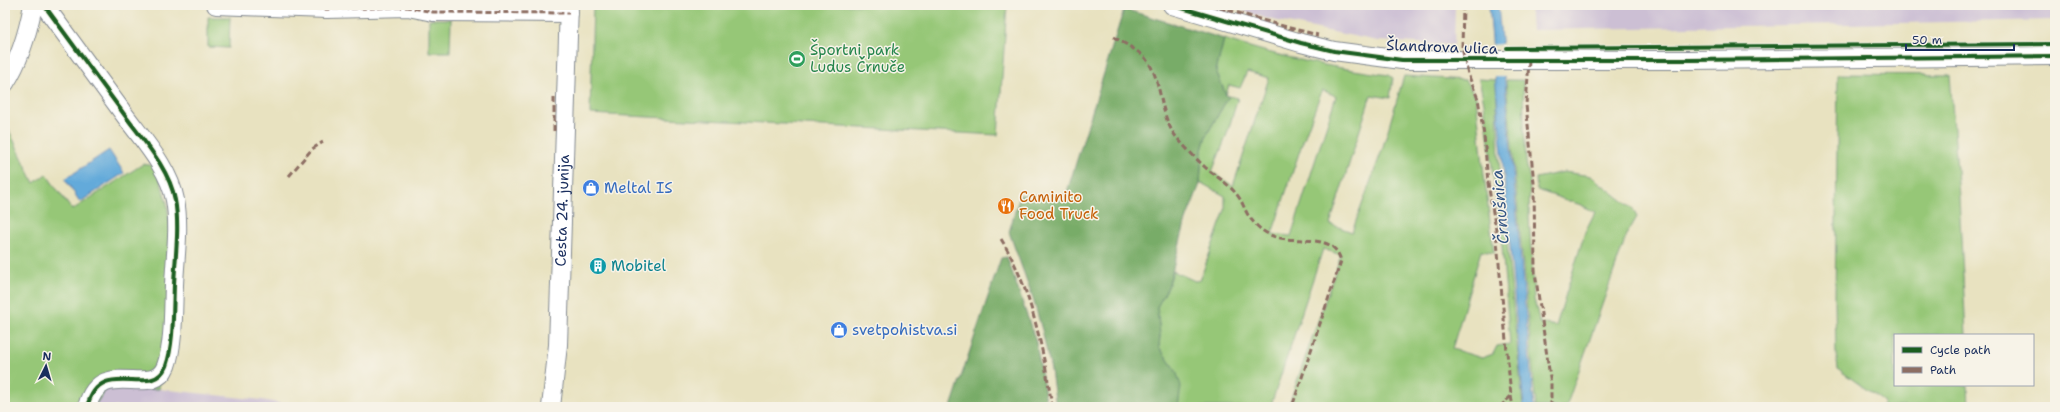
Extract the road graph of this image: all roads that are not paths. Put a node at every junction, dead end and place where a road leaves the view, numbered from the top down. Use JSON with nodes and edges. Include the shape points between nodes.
{"nodes":[{"id":1,"x":33,"y":5,"type":"edge"},
{"id":2,"x":44,"y":5,"type":"edge"},
{"id":3,"x":216,"y":5,"type":"edge"},
{"id":4,"x":1172,"y":5,"type":"edge"},
{"id":5,"x":569,"y":9,"type":"edge"},
{"id":6,"x":2055,"y":56,"type":"edge"},
{"id":7,"x":5,"y":83,"type":"edge"},
{"id":8,"x":87,"y":407,"type":"edge"},
{"id":9,"x":551,"y":407,"type":"edge"}],
"edges":[{"from":1,"to":7,"type":"street","via":[[27,33]]},
{"from":2,"to":8,"type":"street","via":[[161,165],[175,200],[172,330],[166,366],[160,377],[151,380],[115,381],[98,385],[90,395]]},
{"from":3,"to":5,"type":"street","name":"Cesta 24. junija","via":[[327,9],[408,7],[433,12]]},
{"from":4,"to":6,"type":"street","name":"Šlandrova ulica","via":[[1254,31],[1334,51],[1402,60]]},
{"from":5,"to":9,"type":"street","name":"Cesta 24. junija","via":[[558,345]]}]}
